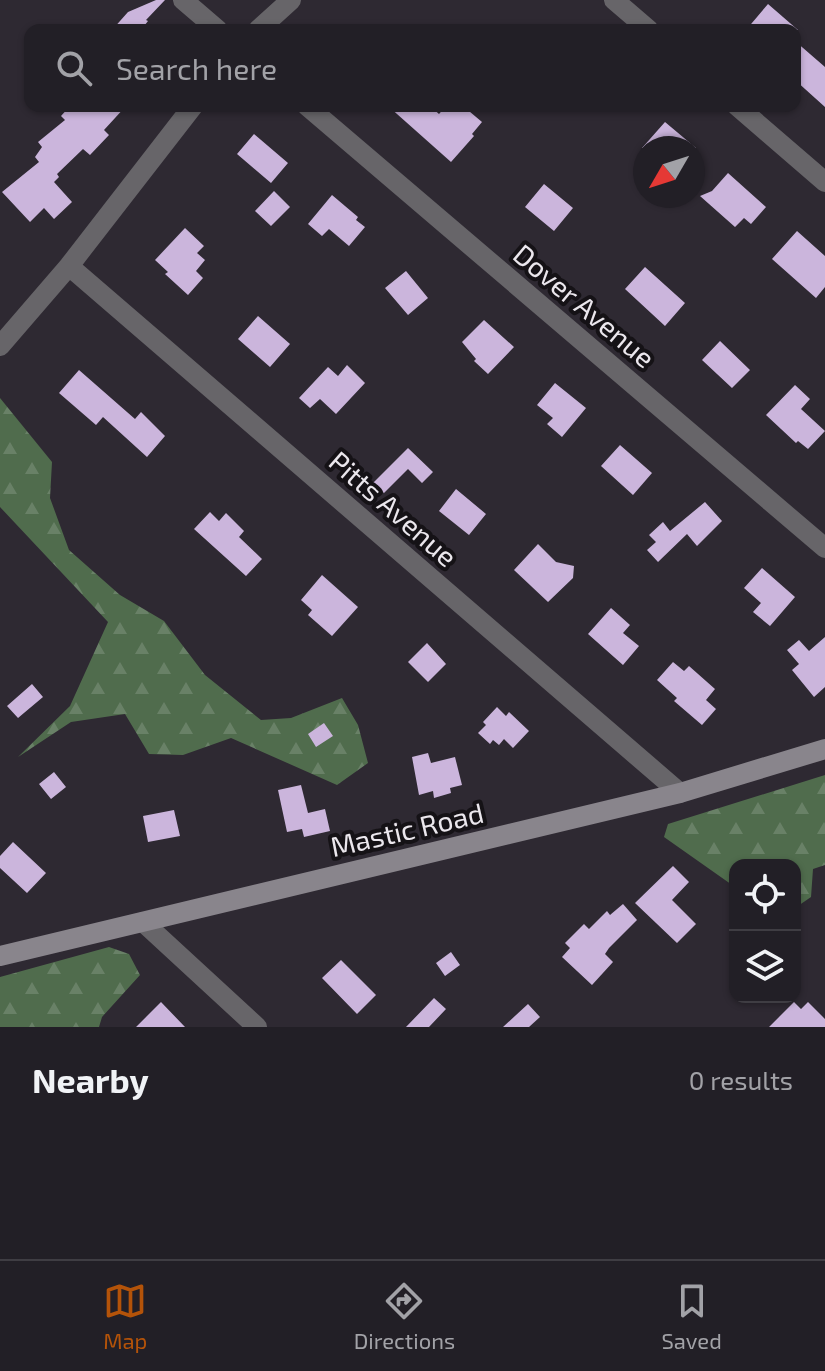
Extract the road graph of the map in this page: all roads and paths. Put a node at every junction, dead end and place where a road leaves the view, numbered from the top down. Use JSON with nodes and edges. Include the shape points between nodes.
{"nodes":[{"id":1,"x":183,"y":0,"type":"edge"},
{"id":2,"x":291,"y":0,"type":"edge"},
{"id":3,"x":614,"y":0,"type":"edge"},
{"id":4,"x":211,"y":24,"type":"edge"},
{"id":5,"x":265,"y":24,"type":"edge"},
{"id":6,"x":642,"y":24,"type":"edge"},
{"id":7,"x":188,"y":112,"type":"edge"},
{"id":8,"x":314,"y":112,"type":"edge"},
{"id":9,"x":744,"y":112,"type":"edge"},
{"id":10,"x":825,"y":182,"type":"edge"},
{"id":11,"x":69,"y":266,"type":"junction"},
{"id":12,"x":0,"y":346,"type":"edge"},
{"id":13,"x":825,"y":548,"type":"edge"},
{"id":14,"x":825,"y":749,"type":"edge"},
{"id":15,"x":680,"y":793,"type":"junction"},
{"id":16,"x":143,"y":922,"type":"junction"},
{"id":17,"x":0,"y":956,"type":"edge"},
{"id":18,"x":257,"y":1027,"type":"edge"}],
"edges":[{"from":1,"to":4,"type":"street"},
{"from":2,"to":5,"type":"street"},
{"from":3,"to":6,"type":"street"},
{"from":7,"to":11,"type":"street"},
{"from":8,"to":13,"type":"street","name":"Dover Avenue"},
{"from":9,"to":10,"type":"street"},
{"from":11,"to":12,"type":"street"},
{"from":11,"to":15,"type":"street","name":"Pitts Avenue"},
{"from":14,"to":15,"type":"main road","name":"Mastic Road"},
{"from":15,"to":16,"type":"main road","name":"Mastic Road"},
{"from":16,"to":17,"type":"main road","name":"Mastic Road"},
{"from":16,"to":18,"type":"street"}]}
